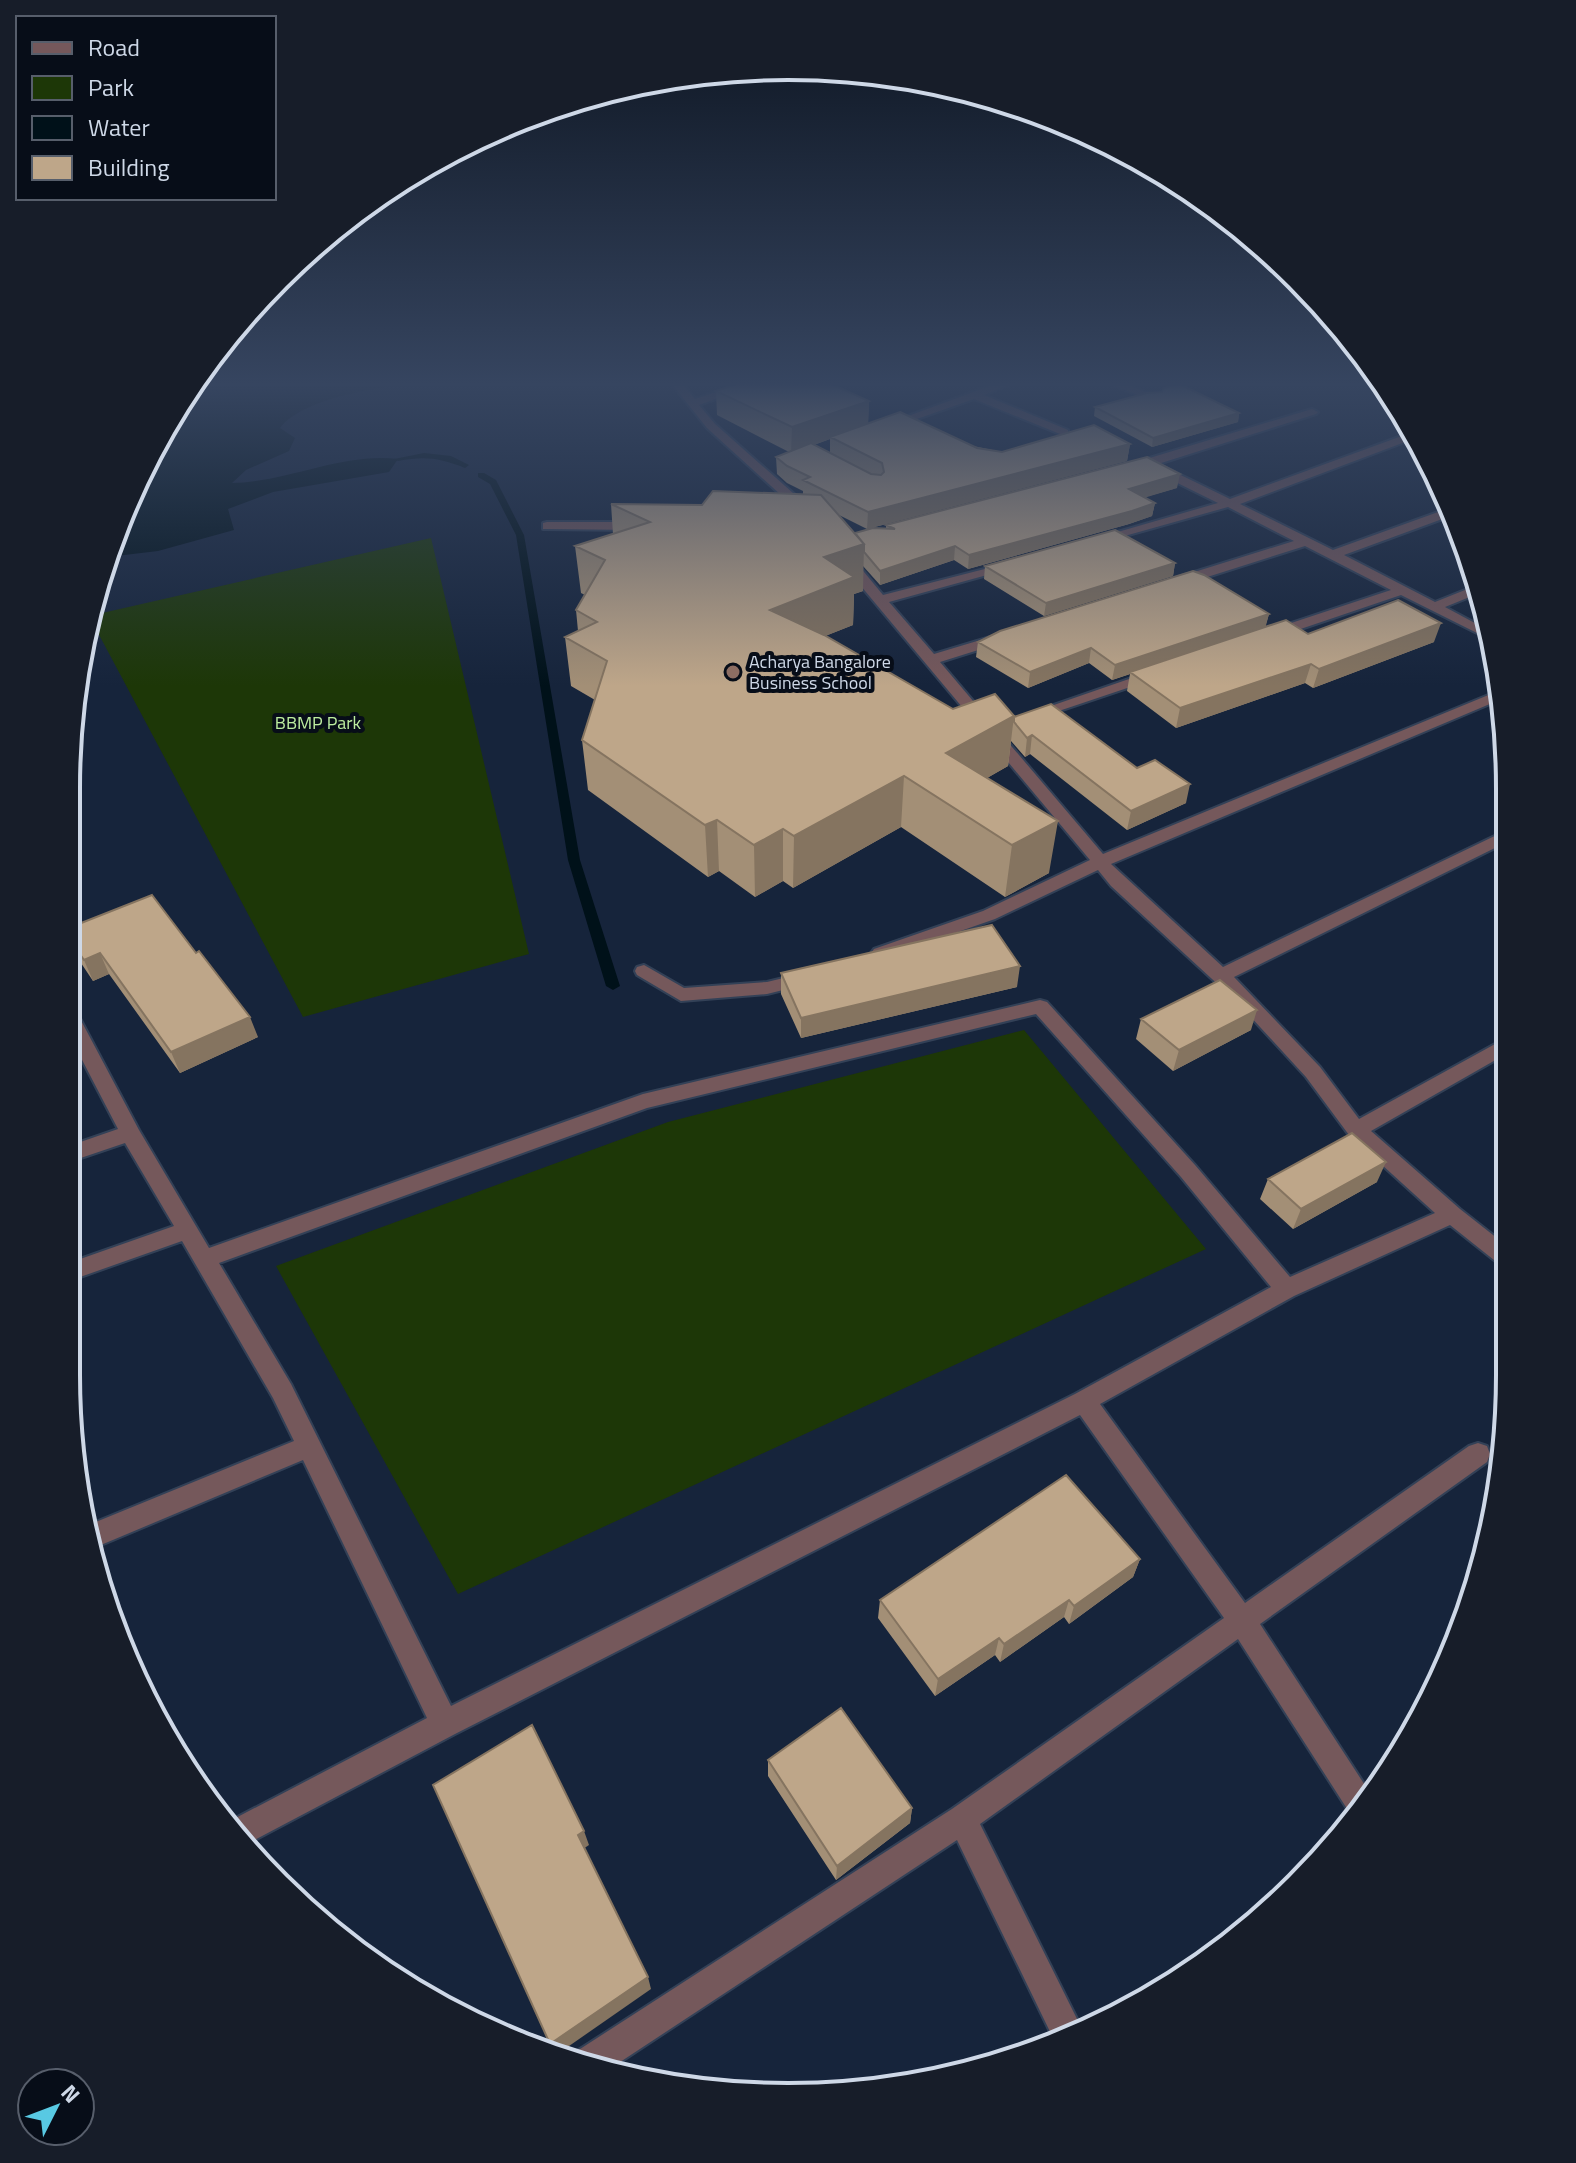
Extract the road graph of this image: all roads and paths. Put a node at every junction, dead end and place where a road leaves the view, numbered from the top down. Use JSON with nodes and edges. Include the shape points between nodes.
{"nodes":[{"id":1,"x":780,"y":484,"type":"edge"},
{"id":2,"x":1190,"y":484,"type":"edge"},
{"id":3,"x":1281,"y":484,"type":"edge"},
{"id":4,"x":1230,"y":503,"type":"junction"},
{"id":5,"x":1441,"y":515,"type":"edge"},
{"id":6,"x":810,"y":521,"type":"edge"},
{"id":7,"x":547,"y":526,"type":"dead end"},
{"id":8,"x":653,"y":526,"type":"edge"},
{"id":9,"x":1307,"y":541,"type":"junction"},
{"id":10,"x":835,"y":545,"type":"edge"},
{"id":11,"x":1078,"y":545,"type":"edge"},
{"id":12,"x":1335,"y":554,"type":"junction"},
{"id":13,"x":1032,"y":558,"type":"edge"},
{"id":14,"x":1156,"y":589,"type":"edge"},
{"id":15,"x":1401,"y":591,"type":"junction"},
{"id":16,"x":1468,"y":593,"type":"edge"},
{"id":17,"x":880,"y":600,"type":"junction"},
{"id":18,"x":1434,"y":607,"type":"junction"},
{"id":19,"x":1477,"y":630,"type":"edge"},
{"id":20,"x":1021,"y":632,"type":"edge"},
{"id":21,"x":1253,"y":641,"type":"edge"},
{"id":22,"x":930,"y":660,"type":"junction"},
{"id":23,"x":1165,"y":670,"type":"edge"},
{"id":24,"x":1490,"y":699,"type":"edge"},
{"id":25,"x":1002,"y":725,"type":"junction"},
{"id":26,"x":1496,"y":840,"type":"edge"},
{"id":27,"x":1100,"y":862,"type":"junction"},
{"id":28,"x":857,"y":961,"type":"edge"},
{"id":29,"x":644,"y":971,"type":"dead end"},
{"id":30,"x":827,"y":972,"type":"edge"},
{"id":31,"x":1221,"y":976,"type":"junction"},
{"id":32,"x":80,"y":1038,"type":"edge"},
{"id":33,"x":1496,"y":1051,"type":"edge"},
{"id":34,"x":1356,"y":1130,"type":"junction"},
{"id":35,"x":130,"y":1133,"type":"junction"},
{"id":36,"x":80,"y":1150,"type":"edge"},
{"id":37,"x":1452,"y":1215,"type":"junction"},
{"id":38,"x":188,"y":1230,"type":"junction"},
{"id":39,"x":1496,"y":1249,"type":"edge"},
{"id":40,"x":205,"y":1259,"type":"junction"},
{"id":41,"x":80,"y":1268,"type":"edge"},
{"id":42,"x":1286,"y":1289,"type":"junction"},
{"id":43,"x":1084,"y":1401,"type":"junction"},
{"id":44,"x":309,"y":1446,"type":"junction"},
{"id":45,"x":1478,"y":1454,"type":"dead end"},
{"id":46,"x":99,"y":1534,"type":"edge"},
{"id":47,"x":1243,"y":1622,"type":"junction"},
{"id":48,"x":445,"y":1724,"type":"junction"},
{"id":49,"x":1356,"y":1798,"type":"edge"},
{"id":50,"x":962,"y":1819,"type":"junction"},
{"id":51,"x":245,"y":1829,"type":"edge"},
{"id":52,"x":1064,"y":2027,"type":"edge"},
{"id":53,"x":598,"y":2057,"type":"edge"}],
"edges":[{"from":1,"to":6,"type":"street"},
{"from":2,"to":4,"type":"street"},
{"from":3,"to":4,"type":"street"},
{"from":4,"to":9,"type":"street"},
{"from":4,"to":11,"type":"street"},
{"from":5,"to":12,"type":"street"},
{"from":7,"to":8,"type":"street"},
{"from":9,"to":12,"type":"street"},
{"from":9,"to":14,"type":"street"},
{"from":10,"to":17,"type":"street"},
{"from":12,"to":15,"type":"street"},
{"from":13,"to":17,"type":"street"},
{"from":15,"to":18,"type":"street"},
{"from":15,"to":21,"type":"street"},
{"from":16,"to":18,"type":"street"},
{"from":17,"to":22,"type":"street"},
{"from":18,"to":19,"type":"street"},
{"from":20,"to":22,"type":"street"},
{"from":22,"to":25,"type":"street"},
{"from":23,"to":25,"type":"street"},
{"from":24,"to":27,"type":"street"},
{"from":25,"to":27,"type":"street"},
{"from":26,"to":31,"type":"street"},
{"from":27,"to":28,"type":"street","via":[[989,915]]},
{"from":27,"to":31,"type":"street"},
{"from":29,"to":30,"type":"street","via":[[681,995],[767,988]]},
{"from":31,"to":34,"type":"street","via":[[1313,1072]]},
{"from":32,"to":35,"type":"street"},
{"from":33,"to":34,"type":"street"},
{"from":34,"to":37,"type":"street"},
{"from":35,"to":36,"type":"street"},
{"from":35,"to":38,"type":"street"},
{"from":37,"to":39,"type":"street"},
{"from":37,"to":42,"type":"street"},
{"from":38,"to":40,"type":"street"},
{"from":38,"to":41,"type":"street"},
{"from":40,"to":42,"type":"street","via":[[643,1101],[1040,1007]]},
{"from":40,"to":44,"type":"street"},
{"from":42,"to":43,"type":"street"},
{"from":43,"to":47,"type":"street"},
{"from":43,"to":48,"type":"street"},
{"from":44,"to":46,"type":"street"},
{"from":44,"to":48,"type":"street"},
{"from":45,"to":47,"type":"street"},
{"from":47,"to":49,"type":"street"},
{"from":47,"to":50,"type":"street"},
{"from":48,"to":51,"type":"street"},
{"from":50,"to":52,"type":"street"},
{"from":50,"to":53,"type":"street"}]}
